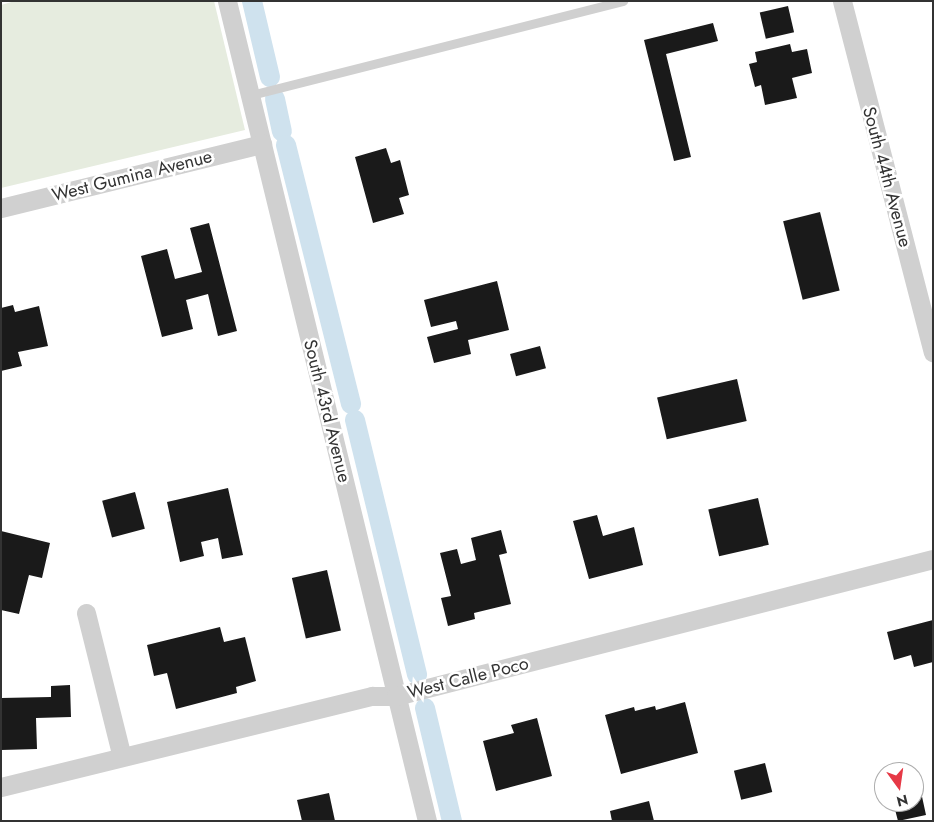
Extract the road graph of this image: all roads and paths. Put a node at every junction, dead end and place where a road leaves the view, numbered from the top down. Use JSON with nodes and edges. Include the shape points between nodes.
{"nodes":[{"id":1,"x":227,"y":1,"type":"edge"},
{"id":2,"x":623,"y":1,"type":"edge"},
{"id":3,"x":842,"y":1,"type":"edge"},
{"id":4,"x":259,"y":93,"type":"junction"},
{"id":5,"x":262,"y":144,"type":"junction"},
{"id":6,"x":1,"y":208,"type":"edge"},
{"id":7,"x":933,"y":352,"type":"edge"},
{"id":8,"x":933,"y":560,"type":"edge"},
{"id":9,"x":86,"y":613,"type":"dead end"},
{"id":10,"x":396,"y":696,"type":"junction"},
{"id":11,"x":122,"y":757,"type":"junction"},
{"id":12,"x":1,"y":787,"type":"edge"},
{"id":13,"x":427,"y":821,"type":"edge"}],
"edges":[{"from":1,"to":4,"type":"street","name":"South 43rd Avenue"},
{"from":2,"to":4,"type":"lane"},
{"from":3,"to":7,"type":"street","name":"South 44th Avenue"},
{"from":4,"to":5,"type":"street","name":"South 43rd Avenue"},
{"from":5,"to":6,"type":"street","name":"West Gumina Avenue"},
{"from":5,"to":10,"type":"street","name":"South 43rd Avenue"},
{"from":8,"to":10,"type":"street","name":"West Calle Poco"},
{"from":9,"to":11,"type":"street"},
{"from":10,"to":11,"type":"street","name":"West Calle Poco","via":[[372,696]]},
{"from":10,"to":13,"type":"street","name":"South 43rd Avenue"},
{"from":11,"to":12,"type":"street","name":"West Calle Poco"}]}
